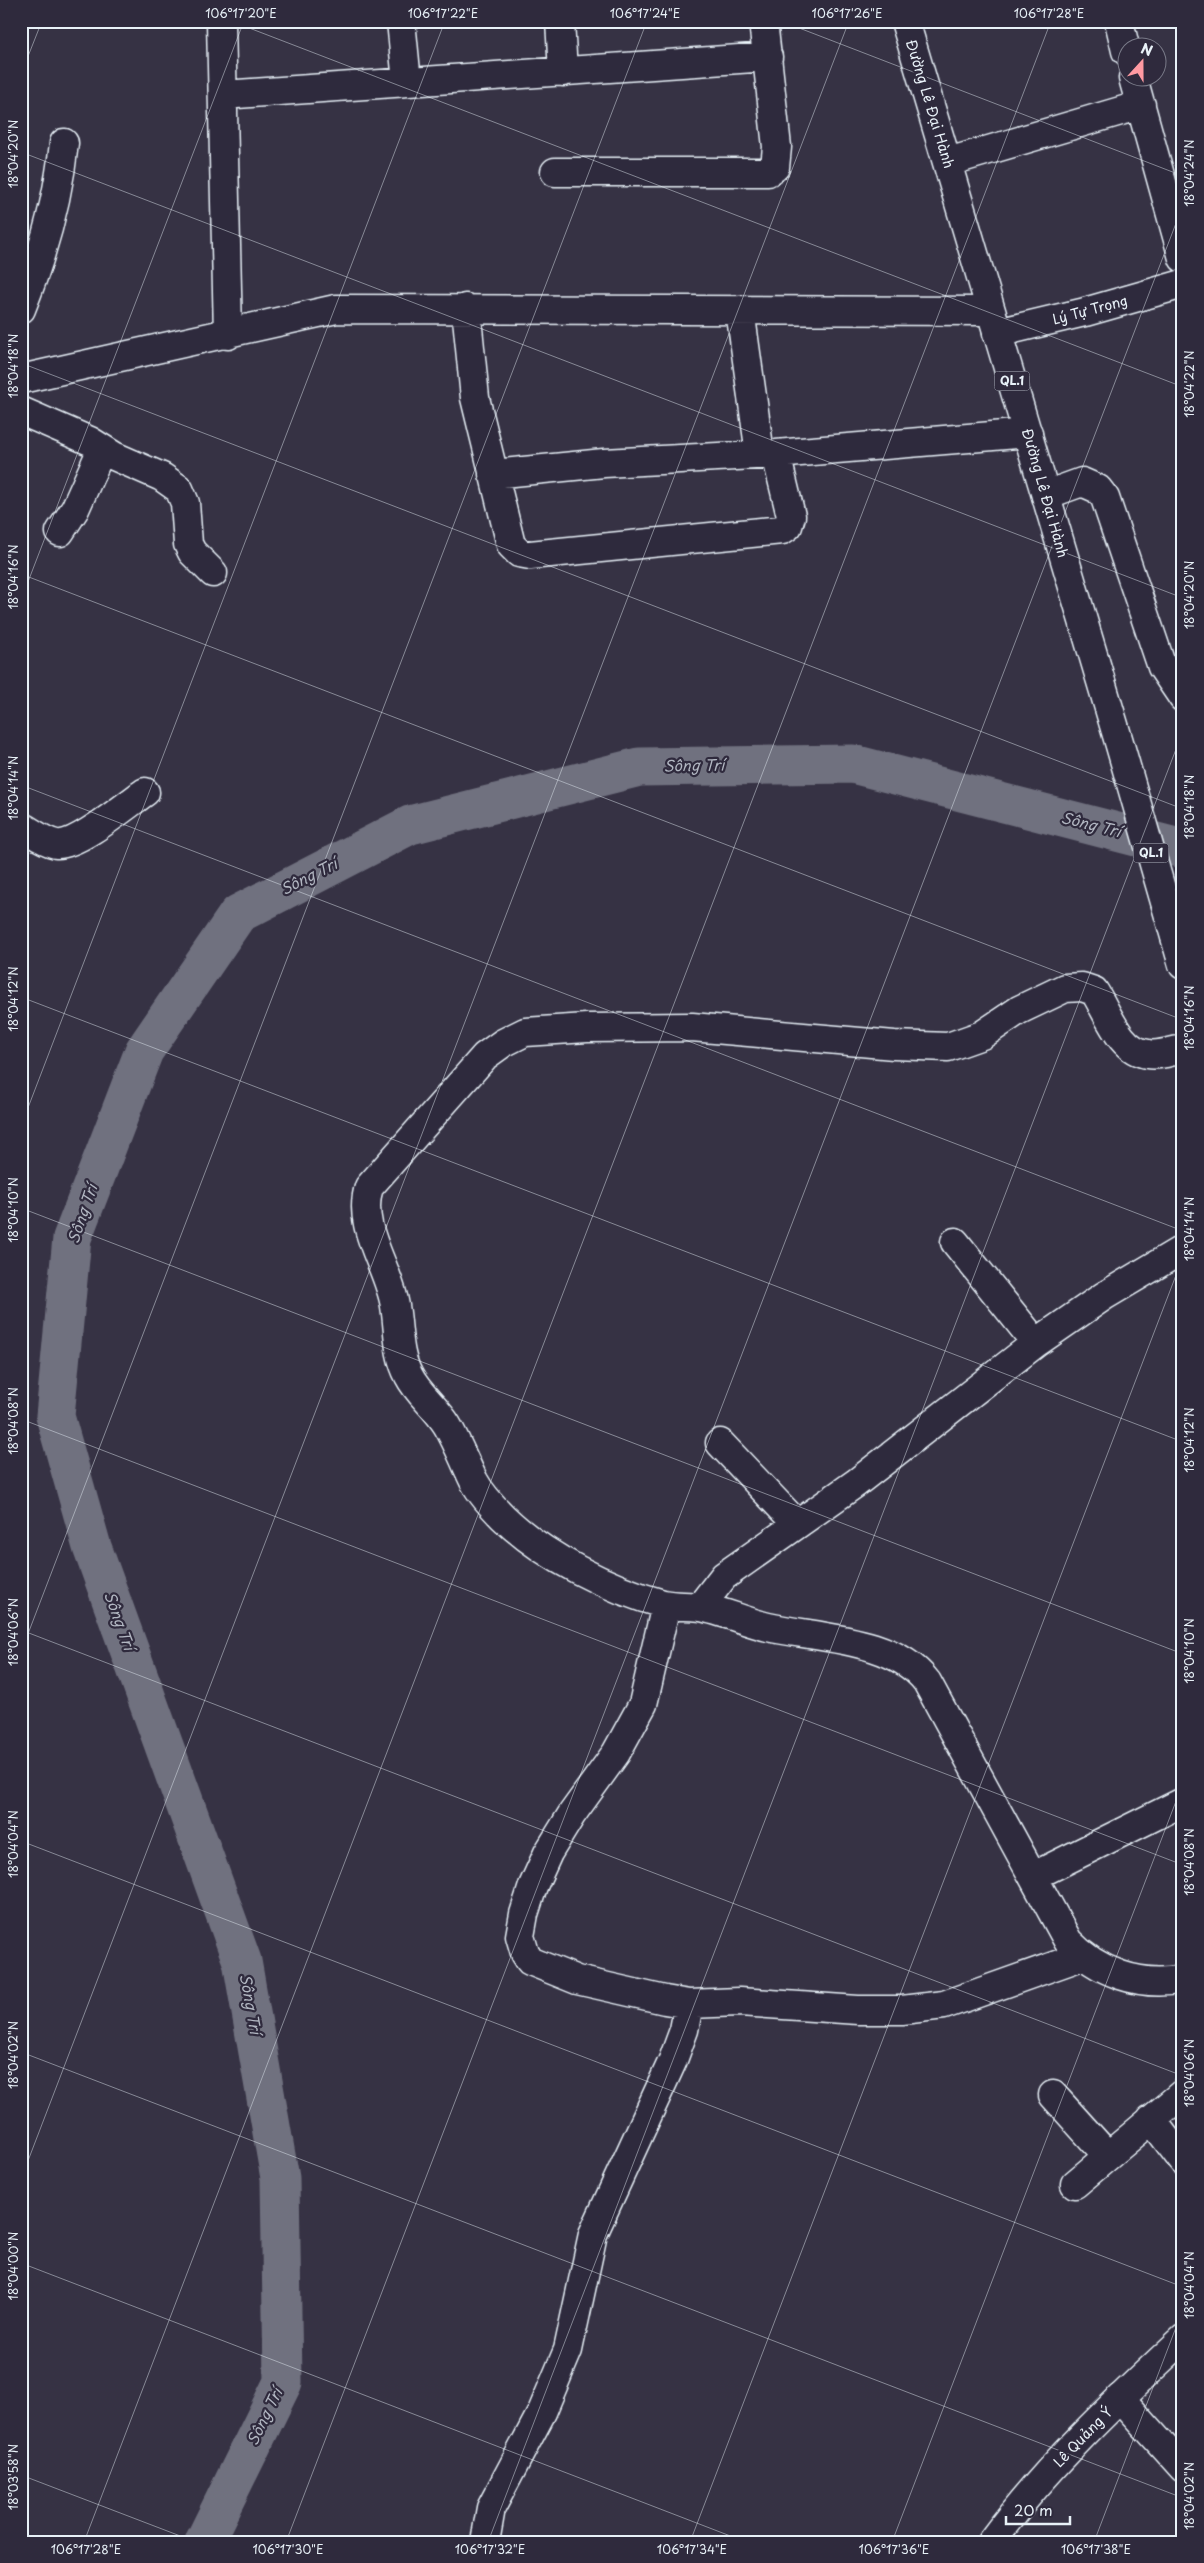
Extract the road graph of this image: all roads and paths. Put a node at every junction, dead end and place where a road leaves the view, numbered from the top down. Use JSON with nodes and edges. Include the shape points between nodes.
{"nodes":[{"id":1,"x":221,"y":21,"type":"edge"},
{"id":2,"x":400,"y":21,"type":"edge"},
{"id":3,"x":560,"y":21,"type":"edge"},
{"id":4,"x":763,"y":21,"type":"edge"},
{"id":5,"x":905,"y":21,"type":"edge"},
{"id":6,"x":1119,"y":21,"type":"edge"},
{"id":7,"x":1123,"y":38,"type":"edge"},
{"id":8,"x":768,"y":57,"type":"junction"},
{"id":9,"x":563,"y":72,"type":"junction"},
{"id":10,"x":407,"y":82,"type":"junction"},
{"id":11,"x":1136,"y":88,"type":"edge"},
{"id":12,"x":223,"y":95,"type":"junction"},
{"id":13,"x":1140,"y":105,"type":"junction"},
{"id":14,"x":64,"y":143,"type":"dead end"},
{"id":15,"x":948,"y":162,"type":"junction"},
{"id":16,"x":555,"y":172,"type":"dead end"},
{"id":17,"x":1183,"y":258,"type":"edge"},
{"id":18,"x":1183,"y":284,"type":"edge"},
{"id":19,"x":21,"y":308,"type":"edge"},
{"id":20,"x":466,"y":308,"type":"junction"},
{"id":21,"x":740,"y":310,"type":"junction"},
{"id":22,"x":993,"y":322,"type":"junction"},
{"id":23,"x":228,"y":335,"type":"junction"},
{"id":24,"x":21,"y":380,"type":"edge"},
{"id":25,"x":21,"y":411,"type":"edge"},
{"id":26,"x":1028,"y":433,"type":"junction"},
{"id":27,"x":102,"y":449,"type":"junction"},
{"id":28,"x":768,"y":454,"type":"junction"},
{"id":29,"x":493,"y":474,"type":"junction"},
{"id":30,"x":1046,"y":495,"type":"junction"},
{"id":31,"x":60,"y":532,"type":"dead end"},
{"id":32,"x":213,"y":574,"type":"dead end"},
{"id":33,"x":1183,"y":698,"type":"edge"},
{"id":34,"x":145,"y":792,"type":"dead end"},
{"id":35,"x":21,"y":826,"type":"edge"},
{"id":36,"x":1183,"y":965,"type":"edge"},
{"id":37,"x":1183,"y":1048,"type":"edge"},
{"id":38,"x":955,"y":1242,"type":"dead end"},
{"id":39,"x":1183,"y":1249,"type":"edge"},
{"id":40,"x":1036,"y":1343,"type":"junction"},
{"id":41,"x":720,"y":1443,"type":"dead end"},
{"id":42,"x":796,"y":1522,"type":"junction"},
{"id":43,"x":666,"y":1605,"type":"junction"},
{"id":44,"x":700,"y":1607,"type":"junction"},
{"id":45,"x":1183,"y":1802,"type":"edge"},
{"id":46,"x":1034,"y":1876,"type":"junction"},
{"id":47,"x":1082,"y":1956,"type":"junction"},
{"id":48,"x":1183,"y":1979,"type":"edge"},
{"id":49,"x":689,"y":2004,"type":"junction"},
{"id":50,"x":1183,"y":2093,"type":"edge"},
{"id":51,"x":1053,"y":2095,"type":"dead end"},
{"id":52,"x":1151,"y":2119,"type":"junction"},
{"id":53,"x":1108,"y":2156,"type":"junction"},
{"id":54,"x":1183,"y":2161,"type":"edge"},
{"id":55,"x":1075,"y":2184,"type":"dead end"},
{"id":56,"x":1183,"y":2339,"type":"edge"},
{"id":57,"x":1120,"y":2398,"type":"junction"},
{"id":58,"x":1183,"y":2468,"type":"edge"},
{"id":59,"x":485,"y":2542,"type":"edge"},
{"id":60,"x":990,"y":2542,"type":"edge"}],
"edges":[{"from":1,"to":12,"type":"street"},
{"from":2,"to":10,"type":"street"},
{"from":3,"to":9,"type":"street"},
{"from":4,"to":8,"type":"street"},
{"from":5,"to":15,"type":"street","name":"Đường Lê Đại Hành","number":"QL.1"},
{"from":6,"to":7,"type":"street"},
{"from":8,"to":9,"type":"street"},
{"from":8,"to":16,"type":"street","via":[[778,148],[775,167],[768,172]]},
{"from":9,"to":10,"type":"street"},
{"from":10,"to":12,"type":"street"},
{"from":11,"to":13,"type":"street"},
{"from":12,"to":23,"type":"street"},
{"from":13,"to":15,"type":"street"},
{"from":13,"to":17,"type":"street"},
{"from":14,"to":19,"type":"street","via":[[60,180],[43,252]]},
{"from":15,"to":22,"type":"street","name":"Đường Lê Đại Hành","number":"QL.1"},
{"from":18,"to":22,"type":"street","name":"Lý Tự Trọng","via":[[1084,312]]},
{"from":20,"to":21,"type":"street","name":"Lý Tự Trọng"},
{"from":20,"to":23,"type":"street","name":"Lý Tự Trọng","via":[[336,309],[278,320]]},
{"from":20,"to":29,"type":"street","via":[[475,398]]},
{"from":21,"to":22,"type":"street","name":"Lý Tự Trọng"},
{"from":21,"to":28,"type":"street"},
{"from":22,"to":26,"type":"street","name":"Đường Lê Đại Hành","number":"QL.1"},
{"from":23,"to":24,"type":"street","name":"Lý Tự Trọng"},
{"from":25,"to":27,"type":"street","via":[[58,425]]},
{"from":26,"to":28,"type":"street"},
{"from":26,"to":30,"type":"street","name":"Đường Lê Đại Hành","number":"QL.1"},
{"from":27,"to":31,"type":"street","via":[[75,509]]},
{"from":27,"to":32,"type":"street","via":[[162,477],[179,489],[185,503],[188,544]]},
{"from":28,"to":29,"type":"street","via":[[604,463]]},
{"from":28,"to":29,"type":"street","via":[[791,516],[788,526],[782,530],[530,555],[519,553],[511,545]]},
{"from":30,"to":33,"type":"street","via":[[1082,482],[1098,489],[1105,498],[1162,667]]},
{"from":30,"to":36,"type":"street","name":"Đường Lê Đại Hành","number":"QL.1"},
{"from":34,"to":35,"type":"street","via":[[77,838],[64,843],[47,841]]},
{"from":37,"to":43,"type":"street","via":[[1156,1054],[1133,1049],[1120,1036],[1094,991],[1072,986],[1019,1010],[982,1035],[948,1047],[692,1027],[587,1028],[525,1032],[485,1056],[369,1187],[364,1201],[395,1304],[402,1361],[412,1381],[447,1424],[475,1484],[503,1517],[523,1535],[569,1564],[619,1590]]},
{"from":38,"to":40,"type":"street"},
{"from":39,"to":40,"type":"street","via":[[1104,1296]]},
{"from":40,"to":42,"type":"street","via":[[856,1483]]},
{"from":41,"to":42,"type":"street"},
{"from":42,"to":44,"type":"street","via":[[724,1576]]},
{"from":43,"to":44,"type":"street"},
{"from":43,"to":49,"type":"street","via":[[643,1704],[616,1753],[548,1853],[533,1886],[520,1936],[530,1961],[547,1970],[577,1980]]},
{"from":44,"to":46,"type":"street","via":[[768,1627],[863,1645],[898,1658],[919,1672]]},
{"from":45,"to":46,"type":"street"},
{"from":46,"to":47,"type":"street","via":[[1068,1941]]},
{"from":47,"to":48,"type":"street","via":[[1120,1975],[1167,1982]]},
{"from":47,"to":49,"type":"street","via":[[944,2005],[902,2010],[858,2010],[739,2002]]},
{"from":49,"to":59,"type":"street","via":[[674,2060],[593,2234],[568,2350],[542,2412],[491,2508]]},
{"from":50,"to":52,"type":"street"},
{"from":51,"to":53,"type":"street"},
{"from":52,"to":53,"type":"street"},
{"from":52,"to":54,"type":"street"},
{"from":53,"to":55,"type":"street"},
{"from":56,"to":57,"type":"street","name":"Lê Quảng Ý"},
{"from":57,"to":58,"type":"street"},
{"from":57,"to":60,"type":"street","name":"Lê Quảng Ý","via":[[1013,2511]]}]}
